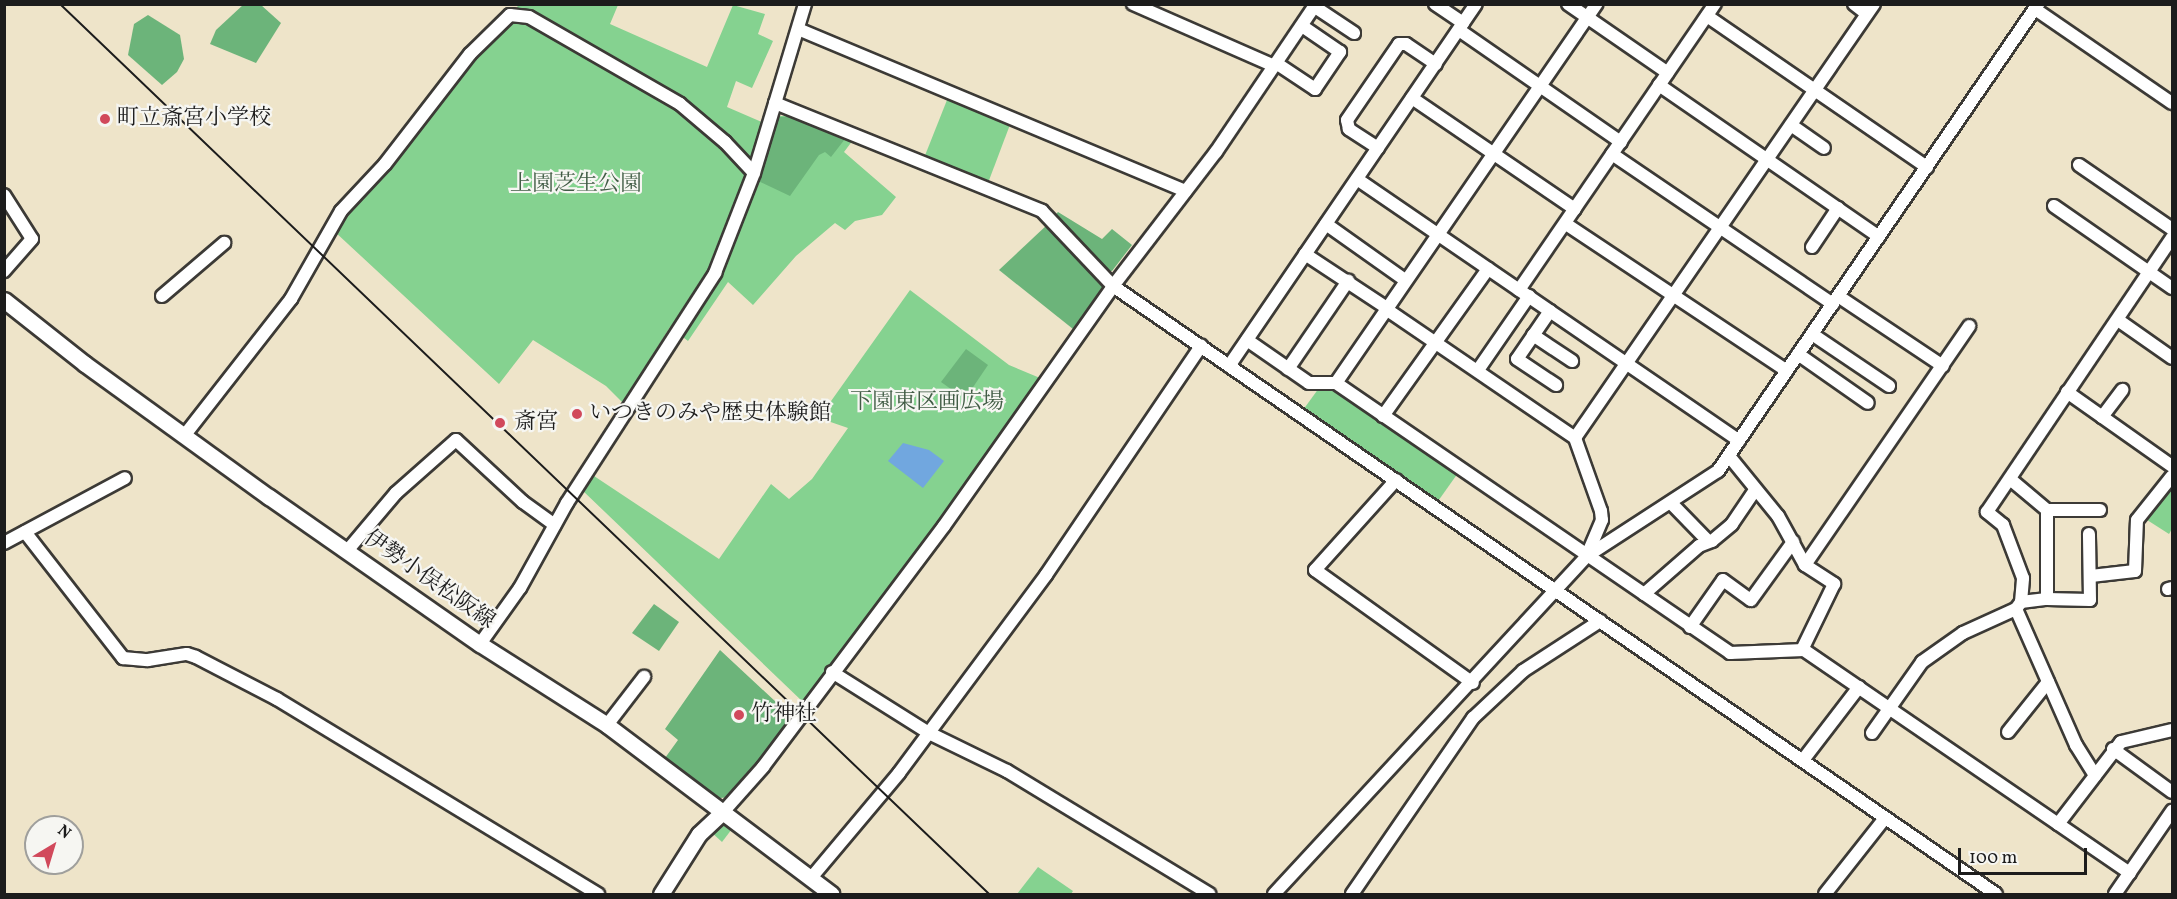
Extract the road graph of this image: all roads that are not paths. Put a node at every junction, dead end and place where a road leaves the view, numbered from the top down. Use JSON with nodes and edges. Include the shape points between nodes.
{"nodes":[{"id":1,"x":805,"y":4,"type":"edge"},
{"id":2,"x":1133,"y":4,"type":"edge"},
{"id":3,"x":1435,"y":4,"type":"edge"},
{"id":4,"x":1476,"y":4,"type":"edge"},
{"id":5,"x":1568,"y":4,"type":"edge"},
{"id":6,"x":1596,"y":4,"type":"edge"},
{"id":7,"x":1854,"y":4,"type":"edge"},
{"id":8,"x":1315,"y":6,"type":"edge"},
{"id":9,"x":2036,"y":6,"type":"edge"},
{"id":10,"x":1711,"y":8,"type":"edge"},
{"id":11,"x":1870,"y":9,"type":"edge"},
{"id":12,"x":1587,"y":18,"type":"junction"},
{"id":13,"x":1302,"y":26,"type":"junction"},
{"id":14,"x":1461,"y":26,"type":"junction"},
{"id":15,"x":798,"y":29,"type":"junction"},
{"id":16,"x":1354,"y":33,"type":"dead end"},
{"id":17,"x":1275,"y":64,"type":"junction"},
{"id":18,"x":1436,"y":64,"type":"junction"},
{"id":19,"x":1668,"y":73,"type":"junction"},
{"id":20,"x":1659,"y":85,"type":"junction"},
{"id":21,"x":1540,"y":86,"type":"junction"},
{"id":22,"x":1815,"y":89,"type":"junction"},
{"id":23,"x":1412,"y":98,"type":"junction"},
{"id":24,"x":775,"y":103,"type":"junction"},
{"id":25,"x":2172,"y":103,"type":"edge"},
{"id":26,"x":1791,"y":125,"type":"junction"},
{"id":27,"x":1620,"y":142,"type":"junction"},
{"id":28,"x":1378,"y":148,"type":"junction"},
{"id":29,"x":1824,"y":148,"type":"dead end"},
{"id":30,"x":1612,"y":154,"type":"junction"},
{"id":31,"x":1493,"y":155,"type":"junction"},
{"id":32,"x":1767,"y":159,"type":"junction"},
{"id":33,"x":2079,"y":165,"type":"dead end"},
{"id":34,"x":1928,"y":167,"type":"junction"},
{"id":35,"x":754,"y":173,"type":"junction"},
{"id":36,"x":1357,"y":179,"type":"junction"},
{"id":37,"x":1186,"y":191,"type":"junction"},
{"id":38,"x":4,"y":195,"type":"edge"},
{"id":39,"x":2054,"y":206,"type":"dead end"},
{"id":40,"x":1838,"y":208,"type":"junction"},
{"id":41,"x":1575,"y":209,"type":"junction"},
{"id":42,"x":1326,"y":224,"type":"junction"},
{"id":43,"x":1566,"y":224,"type":"junction"},
{"id":44,"x":1720,"y":227,"type":"junction"},
{"id":45,"x":2172,"y":229,"type":"edge"},
{"id":46,"x":1437,"y":234,"type":"junction"},
{"id":47,"x":1879,"y":237,"type":"junction"},
{"id":48,"x":224,"y":243,"type":"dead end"},
{"id":49,"x":2171,"y":244,"type":"edge"},
{"id":50,"x":1812,"y":247,"type":"dead end"},
{"id":51,"x":1305,"y":254,"type":"junction"},
{"id":52,"x":1488,"y":268,"type":"junction"},
{"id":53,"x":4,"y":271,"type":"edge"},
{"id":54,"x":2150,"y":272,"type":"junction"},
{"id":55,"x":1405,"y":280,"type":"junction"},
{"id":56,"x":1348,"y":281,"type":"junction"},
{"id":57,"x":1113,"y":286,"type":"junction"},
{"id":58,"x":2172,"y":288,"type":"edge"},
{"id":59,"x":1524,"y":293,"type":"junction"},
{"id":60,"x":162,"y":296,"type":"dead end"},
{"id":61,"x":1673,"y":297,"type":"junction"},
{"id":62,"x":4,"y":300,"type":"edge"},
{"id":63,"x":1835,"y":300,"type":"junction"},
{"id":64,"x":1387,"y":308,"type":"junction"},
{"id":65,"x":1550,"y":311,"type":"junction"},
{"id":66,"x":2118,"y":320,"type":"junction"},
{"id":67,"x":1969,"y":326,"type":"dead end"},
{"id":68,"x":1812,"y":334,"type":"junction"},
{"id":69,"x":1533,"y":335,"type":"junction"},
{"id":70,"x":1247,"y":340,"type":"junction"},
{"id":71,"x":1434,"y":342,"type":"junction"},
{"id":72,"x":1201,"y":346,"type":"junction"},
{"id":73,"x":1798,"y":354,"type":"junction"},
{"id":74,"x":2172,"y":358,"type":"edge"},
{"id":75,"x":1572,"y":362,"type":"dead end"},
{"id":76,"x":1626,"y":364,"type":"junction"},
{"id":77,"x":1229,"y":366,"type":"junction"},
{"id":78,"x":1943,"y":366,"type":"junction"},
{"id":79,"x":1288,"y":369,"type":"junction"},
{"id":80,"x":1478,"y":370,"type":"junction"},
{"id":81,"x":1787,"y":371,"type":"junction"},
{"id":82,"x":1336,"y":383,"type":"junction"},
{"id":83,"x":1556,"y":385,"type":"dead end"},
{"id":84,"x":1889,"y":386,"type":"dead end"},
{"id":85,"x":2122,"y":390,"type":"dead end"},
{"id":86,"x":2067,"y":392,"type":"junction"},
{"id":87,"x":1868,"y":403,"type":"dead end"},
{"id":88,"x":1383,"y":416,"type":"junction"},
{"id":89,"x":2102,"y":417,"type":"junction"},
{"id":90,"x":184,"y":436,"type":"junction"},
{"id":91,"x":1575,"y":438,"type":"junction"},
{"id":92,"x":1739,"y":441,"type":"junction"},
{"id":93,"x":1729,"y":456,"type":"junction"},
{"id":94,"x":2172,"y":466,"type":"edge"},
{"id":95,"x":2172,"y":476,"type":"edge"},
{"id":96,"x":125,"y":478,"type":"dead end"},
{"id":97,"x":2010,"y":479,"type":"junction"},
{"id":98,"x":1396,"y":480,"type":"junction"},
{"id":99,"x":1755,"y":490,"type":"junction"},
{"id":100,"x":1672,"y":504,"type":"junction"},
{"id":101,"x":2047,"y":510,"type":"junction"},
{"id":102,"x":2100,"y":510,"type":"dead end"},
{"id":103,"x":555,"y":525,"type":"junction"},
{"id":104,"x":25,"y":532,"type":"junction"},
{"id":105,"x":2089,"y":534,"type":"dead end"},
{"id":106,"x":1708,"y":541,"type":"junction"},
{"id":107,"x":1793,"y":542,"type":"junction"},
{"id":108,"x":4,"y":543,"type":"edge"},
{"id":109,"x":347,"y":550,"type":"junction"},
{"id":110,"x":1587,"y":556,"type":"junction"},
{"id":111,"x":1805,"y":565,"type":"junction"},
{"id":112,"x":2091,"y":576,"type":"junction"},
{"id":113,"x":1557,"y":592,"type":"junction"},
{"id":114,"x":1644,"y":594,"type":"junction"},
{"id":115,"x":2047,"y":599,"type":"junction"},
{"id":116,"x":2018,"y":606,"type":"junction"},
{"id":117,"x":1600,"y":621,"type":"junction"},
{"id":118,"x":1690,"y":627,"type":"junction"},
{"id":119,"x":480,"y":644,"type":"junction"},
{"id":120,"x":1802,"y":650,"type":"junction"},
{"id":121,"x":832,"y":672,"type":"junction"},
{"id":122,"x":644,"y":677,"type":"dead end"},
{"id":123,"x":2048,"y":682,"type":"junction"},
{"id":124,"x":1473,"y":683,"type":"junction"},
{"id":125,"x":1859,"y":687,"type":"junction"},
{"id":126,"x":1889,"y":708,"type":"junction"},
{"id":127,"x":607,"y":724,"type":"junction"},
{"id":128,"x":2172,"y":730,"type":"edge"},
{"id":129,"x":2008,"y":732,"type":"dead end"},
{"id":130,"x":929,"y":733,"type":"junction"},
{"id":131,"x":1872,"y":733,"type":"dead end"},
{"id":132,"x":2113,"y":749,"type":"junction"},
{"id":133,"x":1803,"y":760,"type":"junction"},
{"id":134,"x":2095,"y":775,"type":"junction"},
{"id":135,"x":2172,"y":792,"type":"edge"},
{"id":136,"x":723,"y":811,"type":"junction"},
{"id":137,"x":2172,"y":811,"type":"edge"},
{"id":138,"x":1885,"y":818,"type":"junction"},
{"id":139,"x":2058,"y":824,"type":"junction"},
{"id":140,"x":2130,"y":873,"type":"junction"},
{"id":141,"x":811,"y":878,"type":"junction"},
{"id":142,"x":598,"y":894,"type":"edge"},
{"id":143,"x":661,"y":894,"type":"edge"},
{"id":144,"x":831,"y":894,"type":"edge"},
{"id":145,"x":1209,"y":894,"type":"edge"},
{"id":146,"x":1274,"y":894,"type":"edge"},
{"id":147,"x":1352,"y":894,"type":"edge"},
{"id":148,"x":1826,"y":894,"type":"edge"},
{"id":149,"x":1996,"y":894,"type":"edge"},
{"id":150,"x":2115,"y":894,"type":"edge"}],
"edges":[{"from":1,"to":15,"type":"street"},
{"from":2,"to":17,"type":"street"},
{"from":3,"to":14,"type":"street"},
{"from":4,"to":14,"type":"street"},
{"from":5,"to":12,"type":"street"},
{"from":6,"to":12,"type":"street"},
{"from":7,"to":11,"type":"street"},
{"from":8,"to":13,"type":"street"},
{"from":8,"to":16,"type":"street"},
{"from":9,"to":25,"type":"street"},
{"from":9,"to":34,"type":"street"},
{"from":10,"to":19,"type":"street"},
{"from":10,"to":22,"type":"street"},
{"from":11,"to":22,"type":"street"},
{"from":12,"to":19,"type":"street"},
{"from":12,"to":21,"type":"street"},
{"from":13,"to":17,"type":"street"},
{"from":13,"to":17,"type":"street","via":[[1340,52],[1315,89]]},
{"from":14,"to":18,"type":"street"},
{"from":14,"to":21,"type":"street"},
{"from":15,"to":24,"type":"street"},
{"from":15,"to":37,"type":"street"},
{"from":17,"to":37,"type":"street"},
{"from":18,"to":23,"type":"street"},
{"from":18,"to":28,"type":"street","via":[[1406,44],[1399,44],[1347,120],[1349,129]]},
{"from":19,"to":20,"type":"street"},
{"from":20,"to":27,"type":"street"},
{"from":20,"to":32,"type":"street"},
{"from":21,"to":27,"type":"street"},
{"from":21,"to":31,"type":"street"},
{"from":22,"to":26,"type":"street"},
{"from":22,"to":34,"type":"street"},
{"from":23,"to":28,"type":"street"},
{"from":23,"to":31,"type":"street"},
{"from":24,"to":35,"type":"street"},
{"from":24,"to":57,"type":"street","via":[[1042,211]]},
{"from":26,"to":29,"type":"street"},
{"from":26,"to":32,"type":"street"},
{"from":27,"to":30,"type":"street"},
{"from":28,"to":36,"type":"street"},
{"from":30,"to":41,"type":"street"},
{"from":30,"to":44,"type":"street"},
{"from":31,"to":41,"type":"street"},
{"from":31,"to":46,"type":"street"},
{"from":32,"to":40,"type":"street"},
{"from":32,"to":44,"type":"street"},
{"from":33,"to":45,"type":"street"},
{"from":34,"to":47,"type":"street"},
{"from":35,"to":90,"type":"street","via":[[680,104],[529,17],[510,15],[470,54],[385,164],[341,211],[291,299]]},
{"from":35,"to":103,"type":"street","via":[[716,273]]},
{"from":36,"to":42,"type":"street"},
{"from":36,"to":46,"type":"street"},
{"from":37,"to":57,"type":"street"},
{"from":38,"to":53,"type":"street","via":[[32,239]]},
{"from":39,"to":54,"type":"street"},
{"from":40,"to":47,"type":"street"},
{"from":40,"to":50,"type":"street"},
{"from":41,"to":43,"type":"street"},
{"from":42,"to":51,"type":"street"},
{"from":42,"to":55,"type":"street"},
{"from":43,"to":59,"type":"street"},
{"from":43,"to":61,"type":"street"},
{"from":44,"to":61,"type":"street"},
{"from":44,"to":63,"type":"street"},
{"from":46,"to":52,"type":"street"},
{"from":46,"to":55,"type":"street"},
{"from":47,"to":63,"type":"street"},
{"from":48,"to":60,"type":"street"},
{"from":49,"to":54,"type":"street"},
{"from":51,"to":56,"type":"street"},
{"from":51,"to":70,"type":"street"},
{"from":52,"to":59,"type":"street"},
{"from":52,"to":71,"type":"street"},
{"from":54,"to":58,"type":"street"},
{"from":54,"to":66,"type":"street"},
{"from":55,"to":64,"type":"street"},
{"from":56,"to":64,"type":"street"},
{"from":56,"to":79,"type":"street"},
{"from":57,"to":72,"type":"street"},
{"from":57,"to":121,"type":"street","via":[[944,526]]},
{"from":59,"to":65,"type":"street"},
{"from":59,"to":80,"type":"street"},
{"from":61,"to":76,"type":"street"},
{"from":61,"to":81,"type":"street"},
{"from":62,"to":90,"type":"main road","name":"伊勢小俣松阪線"},
{"from":63,"to":68,"type":"street"},
{"from":63,"to":78,"type":"street"},
{"from":64,"to":71,"type":"street"},
{"from":64,"to":82,"type":"street"},
{"from":65,"to":69,"type":"street"},
{"from":65,"to":76,"type":"street"},
{"from":66,"to":74,"type":"street"},
{"from":66,"to":86,"type":"street"},
{"from":67,"to":78,"type":"street"},
{"from":68,"to":73,"type":"street"},
{"from":68,"to":84,"type":"street"},
{"from":69,"to":75,"type":"street"},
{"from":69,"to":83,"type":"street","via":[[1517,359]]},
{"from":70,"to":77,"type":"street"},
{"from":70,"to":79,"type":"street"},
{"from":71,"to":80,"type":"street"},
{"from":71,"to":88,"type":"street"},
{"from":72,"to":77,"type":"street"},
{"from":72,"to":130,"type":"street","via":[[1046,575]]},
{"from":73,"to":81,"type":"street"},
{"from":73,"to":87,"type":"street"},
{"from":76,"to":91,"type":"street"},
{"from":76,"to":92,"type":"street"},
{"from":77,"to":98,"type":"street"},
{"from":78,"to":111,"type":"street"},
{"from":79,"to":82,"type":"street","via":[[1309,383]]},
{"from":80,"to":91,"type":"street"},
{"from":81,"to":92,"type":"street"},
{"from":82,"to":88,"type":"street"},
{"from":85,"to":89,"type":"street"},
{"from":86,"to":89,"type":"street"},
{"from":86,"to":97,"type":"street"},
{"from":88,"to":110,"type":"street"},
{"from":89,"to":94,"type":"street"},
{"from":90,"to":109,"type":"main road","name":"伊勢小俣松阪線"},
{"from":91,"to":110,"type":"street","via":[[1602,520]]},
{"from":92,"to":93,"type":"street"},
{"from":93,"to":99,"type":"street"},
{"from":93,"to":100,"type":"street","via":[[1713,477]]},
{"from":95,"to":112,"type":"street","via":[[2137,520],[2135,571]]},
{"from":96,"to":104,"type":"street"},
{"from":97,"to":101,"type":"street"},
{"from":97,"to":116,"type":"street","via":[[1987,512],[2002,525],[2023,578]]},
{"from":98,"to":113,"type":"street"},
{"from":98,"to":124,"type":"street","via":[[1315,570]]},
{"from":99,"to":106,"type":"street","via":[[1732,524]]},
{"from":99,"to":107,"type":"street","via":[[1778,516]]},
{"from":100,"to":106,"type":"street"},
{"from":100,"to":110,"type":"street"},
{"from":101,"to":102,"type":"street"},
{"from":101,"to":115,"type":"street"},
{"from":103,"to":109,"type":"street","via":[[523,502],[456,440],[396,493]]},
{"from":103,"to":119,"type":"street","via":[[520,588]]},
{"from":104,"to":108,"type":"street"},
{"from":104,"to":142,"type":"street","via":[[123,658],[148,660],[187,654],[196,657],[277,699]]},
{"from":105,"to":112,"type":"street"},
{"from":106,"to":114,"type":"street"},
{"from":107,"to":111,"type":"street"},
{"from":107,"to":118,"type":"street","via":[[1751,600],[1723,580]]},
{"from":109,"to":119,"type":"main road","name":"伊勢小俣松阪線"},
{"from":110,"to":113,"type":"street"},
{"from":110,"to":114,"type":"street"},
{"from":111,"to":120,"type":"street","via":[[1834,584]]},
{"from":112,"to":115,"type":"street","via":[[2090,600]]},
{"from":113,"to":117,"type":"street"},
{"from":113,"to":124,"type":"street"},
{"from":114,"to":118,"type":"street"},
{"from":115,"to":116,"type":"street"},
{"from":116,"to":123,"type":"street"},
{"from":116,"to":126,"type":"street","via":[[1963,633],[1922,662]]},
{"from":117,"to":133,"type":"street"},
{"from":117,"to":147,"type":"street","via":[[1523,671],[1473,718]]},
{"from":118,"to":120,"type":"street","via":[[1730,653]]},
{"from":119,"to":127,"type":"main road","name":"伊勢小俣松阪線"},
{"from":120,"to":125,"type":"street"},
{"from":121,"to":130,"type":"street"},
{"from":121,"to":136,"type":"street","via":[[758,774]]},
{"from":122,"to":127,"type":"street"},
{"from":123,"to":129,"type":"street"},
{"from":123,"to":134,"type":"street","via":[[2076,745]]},
{"from":124,"to":146,"type":"street"},
{"from":125,"to":126,"type":"street"},
{"from":125,"to":133,"type":"street"},
{"from":126,"to":131,"type":"street"},
{"from":126,"to":139,"type":"street"},
{"from":127,"to":136,"type":"main road","name":"伊勢小俣松阪線"},
{"from":128,"to":132,"type":"street","via":[[2153,737],[2127,739]]},
{"from":130,"to":141,"type":"street"},
{"from":130,"to":145,"type":"street","via":[[1007,771]]},
{"from":132,"to":134,"type":"street"},
{"from":132,"to":135,"type":"street"},
{"from":133,"to":138,"type":"street"},
{"from":134,"to":139,"type":"street"},
{"from":136,"to":141,"type":"main road","name":"伊勢小俣松阪線"},
{"from":136,"to":143,"type":"main road","via":[[699,834]]},
{"from":137,"to":140,"type":"street"},
{"from":138,"to":148,"type":"street"},
{"from":138,"to":149,"type":"street"},
{"from":139,"to":140,"type":"street"},
{"from":140,"to":150,"type":"street"},
{"from":141,"to":144,"type":"main road","name":"伊勢小俣松阪線"}]}
